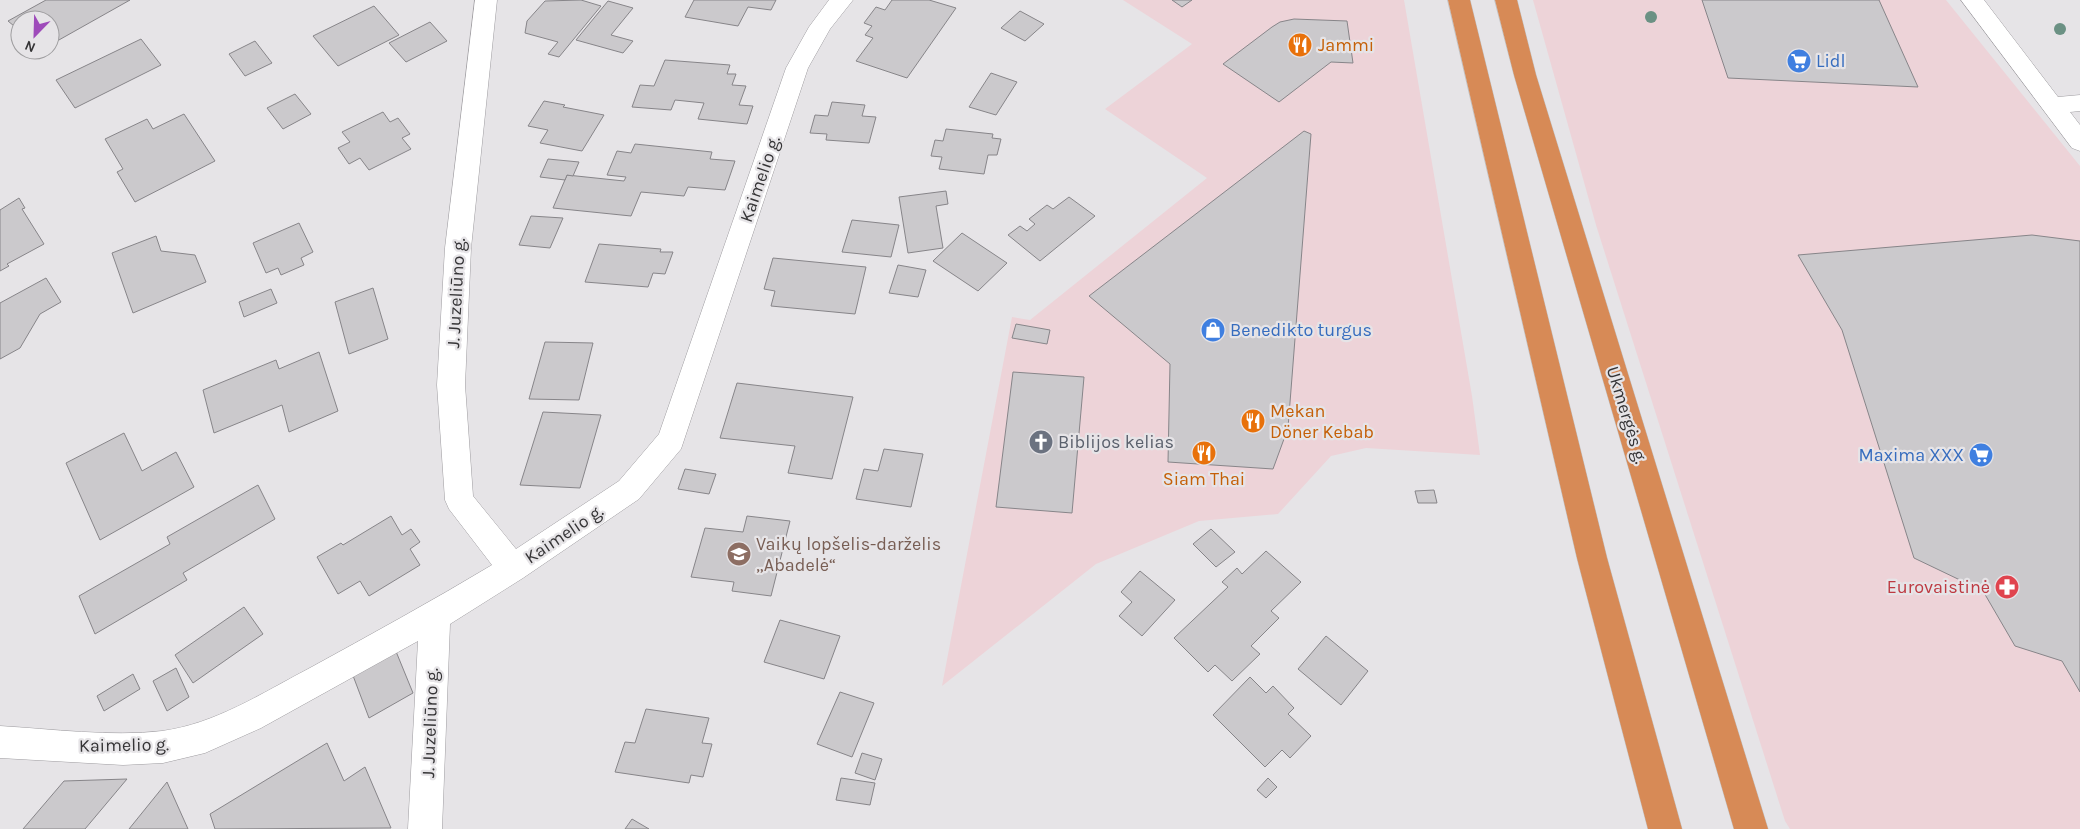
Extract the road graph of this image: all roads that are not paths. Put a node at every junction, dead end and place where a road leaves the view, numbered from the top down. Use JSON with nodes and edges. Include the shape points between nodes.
{"nodes":[{"id":1,"x":486,"y":0,"type":"edge"},
{"id":2,"x":842,"y":0,"type":"edge"},
{"id":3,"x":1459,"y":0,"type":"edge"},
{"id":4,"x":1506,"y":0,"type":"edge"},
{"id":5,"x":1972,"y":0,"type":"edge"},
{"id":6,"x":2080,"y":103,"type":"edge"},
{"id":7,"x":2052,"y":106,"type":"junction"},
{"id":8,"x":2080,"y":142,"type":"edge"},
{"id":9,"x":513,"y":568,"type":"junction"},
{"id":10,"x":435,"y":616,"type":"junction"},
{"id":11,"x":0,"y":742,"type":"edge"},
{"id":12,"x":425,"y":829,"type":"edge"},
{"id":13,"x":1665,"y":829,"type":"edge"},
{"id":14,"x":1751,"y":829,"type":"edge"}],
"edges":[{"from":1,"to":9,"type":"street","name":"J. Juzeliūno g.","via":[[458,248],[451,385],[459,500]]},
{"from":2,"to":9,"type":"street","name":"Kaimelio g.","via":[[813,37],[798,68],[671,440],[629,490]]},
{"from":3,"to":13,"type":"highway","via":[[1592,558]]},
{"from":4,"to":14,"type":"highway","name":"Ukmergės g.","via":[[1525,75]]},
{"from":5,"to":7,"type":"street"},
{"from":6,"to":7,"type":"street"},
{"from":7,"to":8,"type":"street"},
{"from":9,"to":10,"type":"street","name":"Kaimelio g."},
{"from":10,"to":11,"type":"street","name":"Kaimelio g.","via":[[250,717],[205,737],[163,747],[123,749]]},
{"from":10,"to":12,"type":"street","name":"J. Juzeliūno g."}]}
